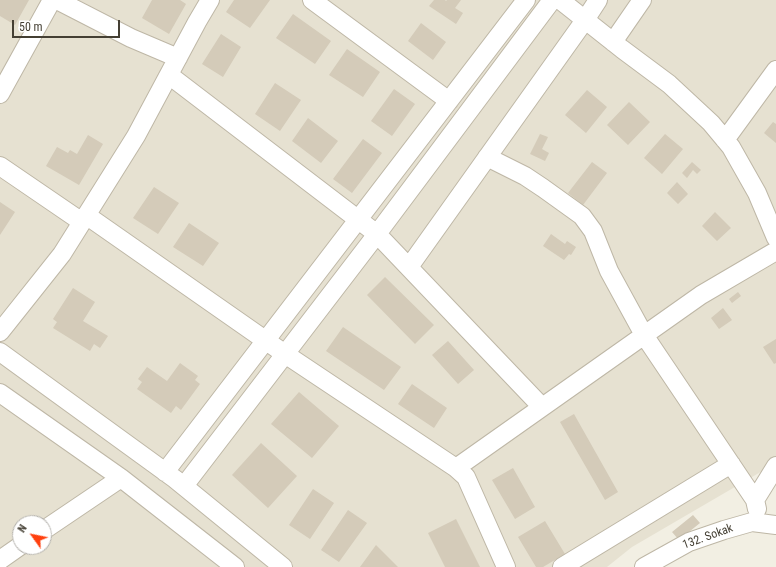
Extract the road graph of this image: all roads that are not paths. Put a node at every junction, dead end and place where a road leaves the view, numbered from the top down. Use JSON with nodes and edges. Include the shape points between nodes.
{"nodes":[{"id":1,"x":52,"y":0,"type":"edge"},
{"id":2,"x":57,"y":0,"type":"edge"},
{"id":3,"x":312,"y":0,"type":"edge"},
{"id":4,"x":526,"y":0,"type":"edge"},
{"id":5,"x":552,"y":0,"type":"edge"},
{"id":6,"x":560,"y":0,"type":"edge"},
{"id":7,"x":598,"y":0,"type":"edge"},
{"id":8,"x":642,"y":0,"type":"edge"},
{"id":9,"x":208,"y":1,"type":"edge"},
{"id":10,"x":585,"y":20,"type":"junction"},
{"id":11,"x":613,"y":42,"type":"junction"},
{"id":12,"x":178,"y":58,"type":"junction"},
{"id":13,"x":776,"y":70,"type":"edge"},
{"id":14,"x":169,"y":75,"type":"junction"},
{"id":15,"x":0,"y":94,"type":"edge"},
{"id":16,"x":450,"y":101,"type":"junction"},
{"id":17,"x":725,"y":140,"type":"junction"},
{"id":18,"x":487,"y":157,"type":"junction"},
{"id":19,"x":0,"y":166,"type":"edge"},
{"id":20,"x":84,"y":218,"type":"junction"},
{"id":21,"x":359,"y":220,"type":"junction"},
{"id":22,"x":377,"y":234,"type":"junction"},
{"id":23,"x":776,"y":238,"type":"edge"},
{"id":24,"x":776,"y":251,"type":"edge"},
{"id":25,"x":409,"y":267,"type":"junction"},
{"id":26,"x":0,"y":332,"type":"edge"},
{"id":27,"x":644,"y":335,"type":"junction"},
{"id":28,"x":266,"y":341,"type":"junction"},
{"id":29,"x":0,"y":352,"type":"edge"},
{"id":30,"x":285,"y":354,"type":"junction"},
{"id":31,"x":0,"y":393,"type":"edge"},
{"id":32,"x":542,"y":407,"type":"junction"},
{"id":33,"x":731,"y":464,"type":"junction"},
{"id":34,"x":776,"y":466,"type":"edge"},
{"id":35,"x":456,"y":468,"type":"junction"},
{"id":36,"x":165,"y":472,"type":"junction"},
{"id":37,"x":121,"y":478,"type":"junction"},
{"id":38,"x":184,"y":486,"type":"junction"},
{"id":39,"x":755,"y":500,"type":"junction"},
{"id":40,"x":768,"y":524,"type":"edge"},
{"id":41,"x":52,"y":525,"type":"edge"},
{"id":42,"x":12,"y":552,"type":"edge"},
{"id":43,"x":0,"y":560,"type":"edge"},
{"id":44,"x":235,"y":567,"type":"edge"},
{"id":45,"x":283,"y":567,"type":"edge"},
{"id":46,"x":506,"y":567,"type":"edge"},
{"id":47,"x":562,"y":567,"type":"edge"},
{"id":48,"x":644,"y":567,"type":"edge"}],
"edges":[{"from":1,"to":15,"type":"street"},
{"from":2,"to":12,"type":"street","via":[[130,38]]},
{"from":3,"to":16,"type":"street"},
{"from":4,"to":16,"type":"street"},
{"from":5,"to":22,"type":"street"},
{"from":6,"to":10,"type":"street"},
{"from":7,"to":10,"type":"street"},
{"from":8,"to":11,"type":"street"},
{"from":9,"to":12,"type":"street"},
{"from":10,"to":11,"type":"street"},
{"from":10,"to":18,"type":"street"},
{"from":11,"to":17,"type":"street","via":[[669,84],[711,123]]},
{"from":12,"to":14,"type":"street"},
{"from":13,"to":17,"type":"street"},
{"from":14,"to":20,"type":"street","via":[[136,136]]},
{"from":14,"to":21,"type":"street"},
{"from":16,"to":21,"type":"street"},
{"from":17,"to":23,"type":"street","via":[[757,193]]},
{"from":18,"to":25,"type":"street"},
{"from":18,"to":27,"type":"street","via":[[525,176],[582,216],[593,231],[610,271]]},
{"from":19,"to":20,"type":"street"},
{"from":20,"to":26,"type":"street","via":[[62,254]]},
{"from":20,"to":28,"type":"street"},
{"from":21,"to":22,"type":"street"},
{"from":21,"to":28,"type":"street"},
{"from":22,"to":25,"type":"street"},
{"from":22,"to":30,"type":"street"},
{"from":24,"to":27,"type":"street","via":[[701,295]]},
{"from":25,"to":32,"type":"street"},
{"from":27,"to":32,"type":"street"},
{"from":27,"to":33,"type":"street"},
{"from":28,"to":30,"type":"street"},
{"from":28,"to":36,"type":"street"},
{"from":29,"to":36,"type":"street"},
{"from":30,"to":35,"type":"street"},
{"from":30,"to":38,"type":"street"},
{"from":31,"to":37,"type":"street"},
{"from":32,"to":35,"type":"street"},
{"from":33,"to":39,"type":"street"},
{"from":33,"to":47,"type":"street"},
{"from":34,"to":39,"type":"street"},
{"from":35,"to":46,"type":"street","via":[[466,477]]},
{"from":36,"to":38,"type":"street"},
{"from":37,"to":41,"type":"street"},
{"from":37,"to":44,"type":"street"},
{"from":38,"to":45,"type":"street"},
{"from":39,"to":40,"type":"street"},
{"from":40,"to":48,"type":"street","name":"132. Sokak","via":[[752,522],[689,542]]},
{"from":42,"to":43,"type":"street"}]}
